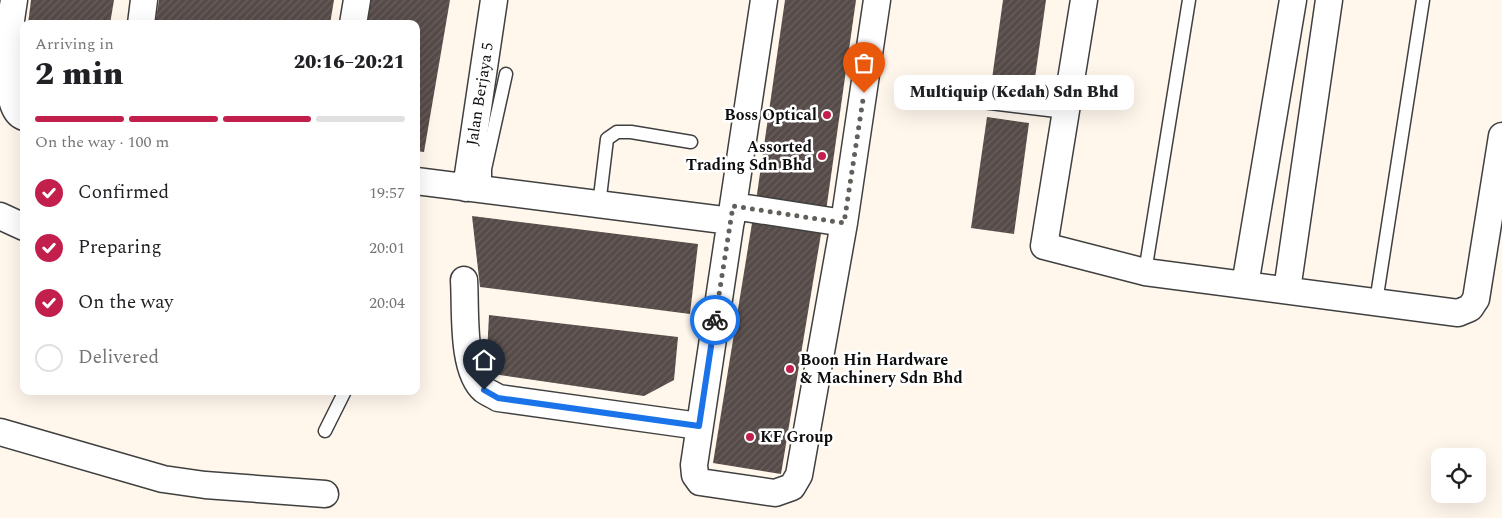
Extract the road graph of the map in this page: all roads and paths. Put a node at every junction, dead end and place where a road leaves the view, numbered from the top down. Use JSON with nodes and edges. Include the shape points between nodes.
{"nodes":[{"id":1,"x":14,"y":0,"type":"edge"},
{"id":2,"x":144,"y":0,"type":"edge"},
{"id":3,"x":357,"y":0,"type":"edge"},
{"id":4,"x":494,"y":0,"type":"edge"},
{"id":5,"x":764,"y":0,"type":"edge"},
{"id":6,"x":877,"y":0,"type":"edge"},
{"id":7,"x":1084,"y":0,"type":"edge"},
{"id":8,"x":1189,"y":0,"type":"edge"},
{"id":9,"x":1293,"y":0,"type":"edge"},
{"id":10,"x":1329,"y":0,"type":"edge"},
{"id":11,"x":1423,"y":0,"type":"edge"},
{"id":12,"x":142,"y":20,"type":"edge"},
{"id":13,"x":354,"y":20,"type":"edge"},
{"id":14,"x":3,"y":57,"type":"edge"},
{"id":15,"x":506,"y":74,"type":"dead end"},
{"id":16,"x":982,"y":102,"type":"dead end"},
{"id":17,"x":16,"y":109,"type":"edge"},
{"id":18,"x":1065,"y":112,"type":"junction"},
{"id":19,"x":1502,"y":136,"type":"edge"},
{"id":20,"x":691,"y":142,"type":"dead end"},
{"id":21,"x":420,"y":182,"type":"edge"},
{"id":22,"x":475,"y":189,"type":"junction"},
{"id":23,"x":599,"y":205,"type":"junction"},
{"id":24,"x":732,"y":214,"type":"junction"},
{"id":25,"x":0,"y":216,"type":"edge"},
{"id":26,"x":844,"y":223,"type":"junction"},
{"id":27,"x":20,"y":225,"type":"edge"},
{"id":28,"x":1145,"y":272,"type":"junction"},
{"id":29,"x":464,"y":280,"type":"dead end"},
{"id":30,"x":1245,"y":285,"type":"junction"},
{"id":31,"x":1287,"y":290,"type":"junction"},
{"id":32,"x":1376,"y":302,"type":"junction"},
{"id":33,"x":343,"y":395,"type":"edge"},
{"id":34,"x":699,"y":426,"type":"junction"},
{"id":35,"x":326,"y":431,"type":"dead end"},
{"id":36,"x":0,"y":432,"type":"edge"},
{"id":37,"x":325,"y":494,"type":"dead end"}],
"edges":[{"from":1,"to":14,"type":"street"},
{"from":2,"to":12,"type":"street"},
{"from":3,"to":13,"type":"street"},
{"from":4,"to":22,"type":"street","name":"Jalan Berjaya 5"},
{"from":5,"to":24,"type":"street"},
{"from":6,"to":26,"type":"street"},
{"from":7,"to":18,"type":"street"},
{"from":8,"to":28,"type":"lane"},
{"from":9,"to":30,"type":"street"},
{"from":10,"to":31,"type":"street"},
{"from":11,"to":32,"type":"lane"},
{"from":14,"to":17,"type":"street","via":[[4,79]]},
{"from":15,"to":22,"type":"lane","via":[[485,168]]},
{"from":16,"to":18,"type":"lane"},
{"from":18,"to":28,"type":"street","via":[[1044,246]]},
{"from":19,"to":32,"type":"street","via":[[1476,299],[1470,308],[1458,312]]},
{"from":20,"to":23,"type":"lane","via":[[617,132],[607,139]]},
{"from":21,"to":22,"type":"street"},
{"from":22,"to":23,"type":"street"},
{"from":23,"to":24,"type":"street"},
{"from":24,"to":26,"type":"street"},
{"from":24,"to":34,"type":"street"},
{"from":25,"to":27,"type":"street"},
{"from":26,"to":34,"type":"street","via":[[799,475],[792,486],[776,493],[700,482],[694,465]]},
{"from":28,"to":30,"type":"street"},
{"from":29,"to":34,"type":"street","via":[[468,357],[484,390],[498,398]]},
{"from":30,"to":31,"type":"street"},
{"from":31,"to":32,"type":"street"},
{"from":33,"to":35,"type":"lane"},
{"from":36,"to":37,"type":"street","via":[[163,479]]}]}
